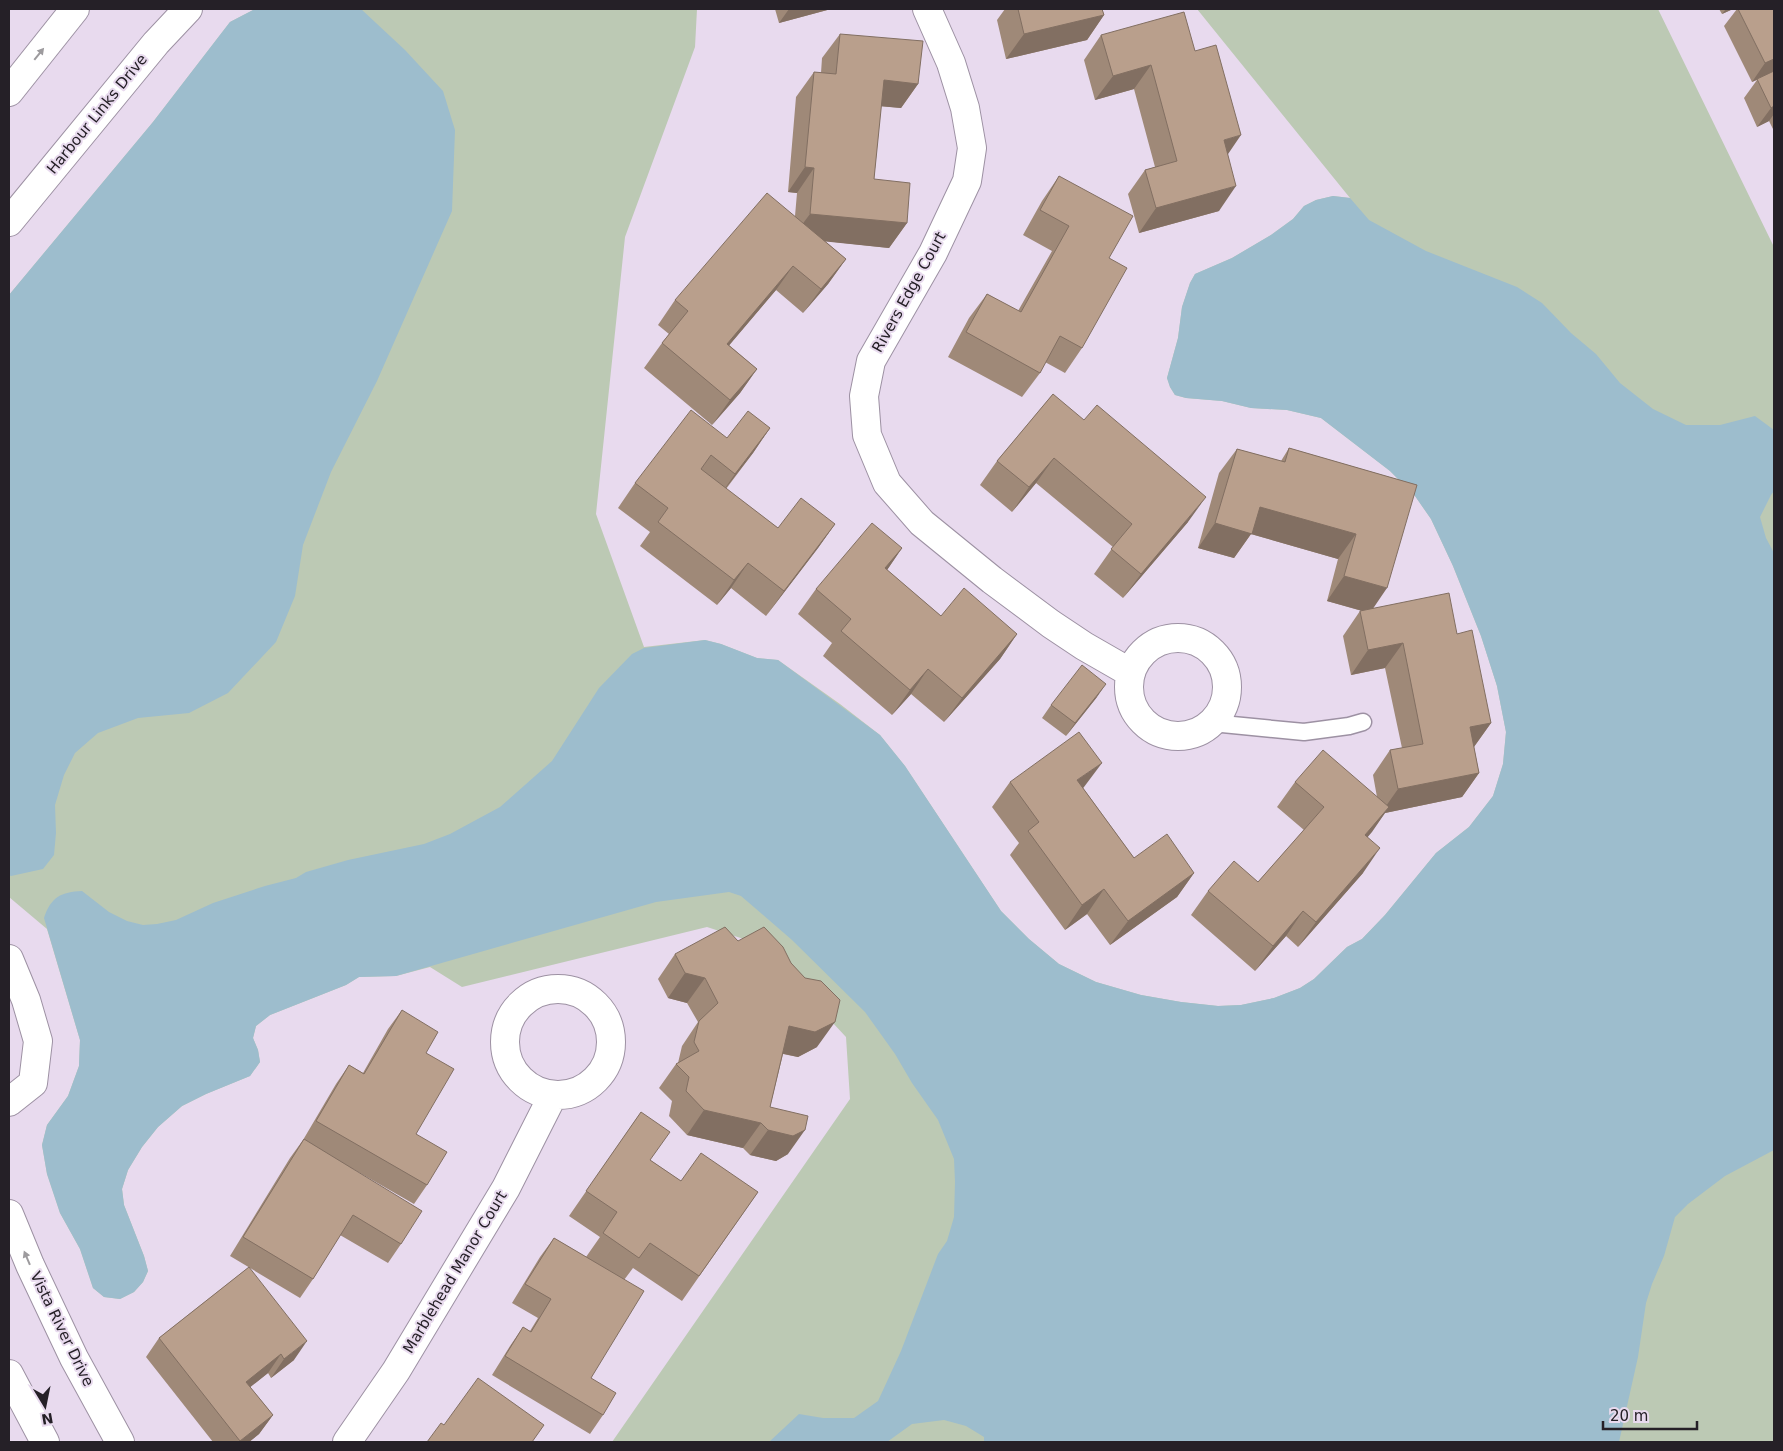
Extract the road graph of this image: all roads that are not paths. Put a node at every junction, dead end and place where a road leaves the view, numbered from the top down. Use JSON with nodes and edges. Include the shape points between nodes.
{"nodes":[{"id":1,"x":75,"y":9,"type":"edge"},
{"id":2,"x":188,"y":9,"type":"edge"},
{"id":3,"x":927,"y":9,"type":"edge"},
{"id":4,"x":9,"y":92,"type":"edge"},
{"id":5,"x":9,"y":222,"type":"edge"},
{"id":6,"x":1131,"y":673,"type":"junction"},
{"id":7,"x":1363,"y":722,"type":"dead end"},
{"id":8,"x":1212,"y":723,"type":"junction"},
{"id":9,"x":9,"y":959,"type":"edge"},
{"id":10,"x":553,"y":1095,"type":"dead end"},
{"id":11,"x":9,"y":1102,"type":"edge"},
{"id":12,"x":9,"y":1214,"type":"edge"},
{"id":13,"x":9,"y":1374,"type":"edge"},
{"id":14,"x":45,"y":1442,"type":"edge"},
{"id":15,"x":120,"y":1442,"type":"edge"},
{"id":16,"x":346,"y":1442,"type":"edge"}],
"edges":[{"from":4,"to":1,"type":"street","one_way":true},
{"from":2,"to":5,"type":"street","name":"Harbour Links Drive","via":[[156,43]]},
{"from":3,"to":6,"type":"street","name":"Rivers Edge Court","via":[[951,63],[972,148],[967,181],[937,244],[871,361],[864,396],[867,435],[887,483],[922,523],[1051,624]]},
{"from":6,"to":8,"type":"street","via":[[1129,689],[1132,704],[1140,718],[1152,728],[1183,736]]},
{"from":6,"to":8,"type":"street","via":[[1138,658],[1150,646],[1165,639],[1181,637],[1212,650],[1222,663],[1227,678],[1227,695],[1222,710]]},
{"from":7,"to":8,"type":"lane","via":[[1304,732]]},
{"from":9,"to":11,"type":"street","via":[[38,1041],[33,1083]]},
{"from":10,"to":16,"type":"street","name":"Marblehead Manor Court","via":[[506,1188],[396,1371]]},
{"from":15,"to":12,"type":"street","name":"Vista River Drive","one_way":true,"via":[[74,1358]]},
{"from":13,"to":14,"type":"street"}]}
